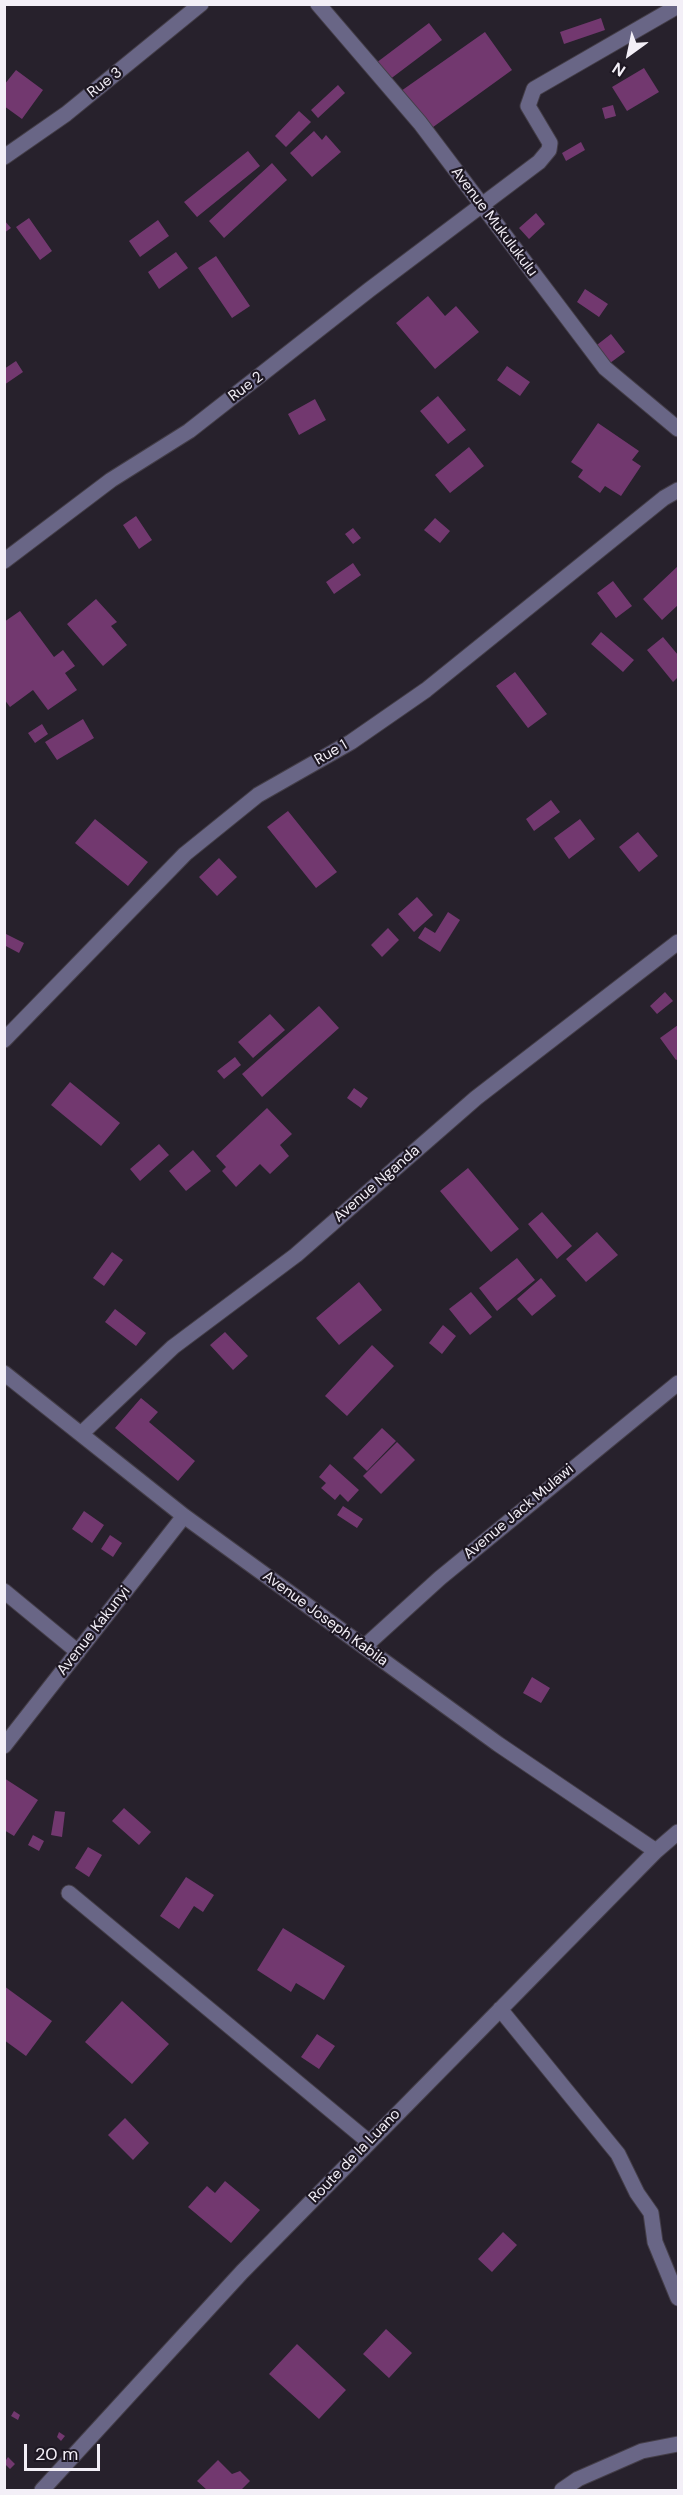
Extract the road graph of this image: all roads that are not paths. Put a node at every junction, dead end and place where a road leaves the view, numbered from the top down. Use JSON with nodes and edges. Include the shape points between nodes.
{"nodes":[{"id":1,"x":201,"y":4,"type":"edge"},
{"id":2,"x":318,"y":4,"type":"edge"},
{"id":3,"x":678,"y":6,"type":"edge"},
{"id":4,"x":4,"y":158,"type":"edge"},
{"id":5,"x":481,"y":204,"type":"junction"},
{"id":6,"x":678,"y":429,"type":"edge"},
{"id":7,"x":678,"y":489,"type":"edge"},
{"id":8,"x":4,"y":561,"type":"edge"},
{"id":9,"x":678,"y":942,"type":"edge"},
{"id":10,"x":4,"y":1040,"type":"edge"},
{"id":11,"x":4,"y":1373,"type":"edge"},
{"id":12,"x":678,"y":1383,"type":"edge"},
{"id":13,"x":82,"y":1433,"type":"junction"},
{"id":14,"x":184,"y":1516,"type":"junction"},
{"id":15,"x":4,"y":1591,"type":"edge"},
{"id":16,"x":364,"y":1647,"type":"junction"},
{"id":17,"x":78,"y":1652,"type":"junction"},
{"id":18,"x":4,"y":1746,"type":"edge"},
{"id":19,"x":678,"y":1832,"type":"edge"},
{"id":20,"x":656,"y":1851,"type":"junction"},
{"id":21,"x":69,"y":1893,"type":"dead end"},
{"id":22,"x":500,"y":2009,"type":"junction"},
{"id":23,"x":369,"y":2142,"type":"junction"},
{"id":24,"x":678,"y":2298,"type":"edge"},
{"id":25,"x":678,"y":2444,"type":"edge"},
{"id":26,"x":42,"y":2490,"type":"edge"},
{"id":27,"x":562,"y":2490,"type":"edge"}],
"edges":[{"from":1,"to":4,"type":"street","name":"Rue 3","via":[[66,114]]},
{"from":2,"to":5,"type":"street","name":"Avenue Mukulukulu","via":[[420,123]]},
{"from":3,"to":5,"type":"street","name":"Rue 2","via":[[534,89],[528,106],[547,135],[549,150],[539,162]]},
{"from":5,"to":6,"type":"street","name":"Avenue Mukulukulu","via":[[605,368]]},
{"from":5,"to":8,"type":"street","name":"Rue 2","via":[[189,431],[111,480]]},
{"from":7,"to":10,"type":"street","name":"Rue 1","via":[[426,690],[351,742],[258,795],[185,854]]},
{"from":9,"to":13,"type":"street","name":"Avenue Nganda","via":[[476,1098],[296,1255],[173,1347]]},
{"from":11,"to":13,"type":"street","name":"Avenue Joseph Kabila"},
{"from":12,"to":16,"type":"street","name":"Avenue Jack Mulawi","via":[[440,1578]]},
{"from":13,"to":14,"type":"street","name":"Avenue Joseph Kabila"},
{"from":14,"to":16,"type":"street","name":"Avenue Joseph Kabila"},
{"from":14,"to":17,"type":"street","name":"Avenue Kakunyi"},
{"from":15,"to":17,"type":"street"},
{"from":16,"to":20,"type":"street","name":"Avenue Joseph Kabila"},
{"from":17,"to":18,"type":"street","name":"Avenue Kakunyi"},
{"from":19,"to":20,"type":"street","name":"Route de la Luano"},
{"from":20,"to":22,"type":"street","name":"Route de la Luano"},
{"from":21,"to":23,"type":"street"},
{"from":22,"to":23,"type":"street","name":"Route de la Luano"},
{"from":22,"to":24,"type":"street","via":[[618,2154],[651,2213],[655,2242]]},
{"from":23,"to":26,"type":"street","name":"Route de la Luano","via":[[242,2272]]},
{"from":25,"to":27,"type":"street","via":[[642,2451]]}]}
